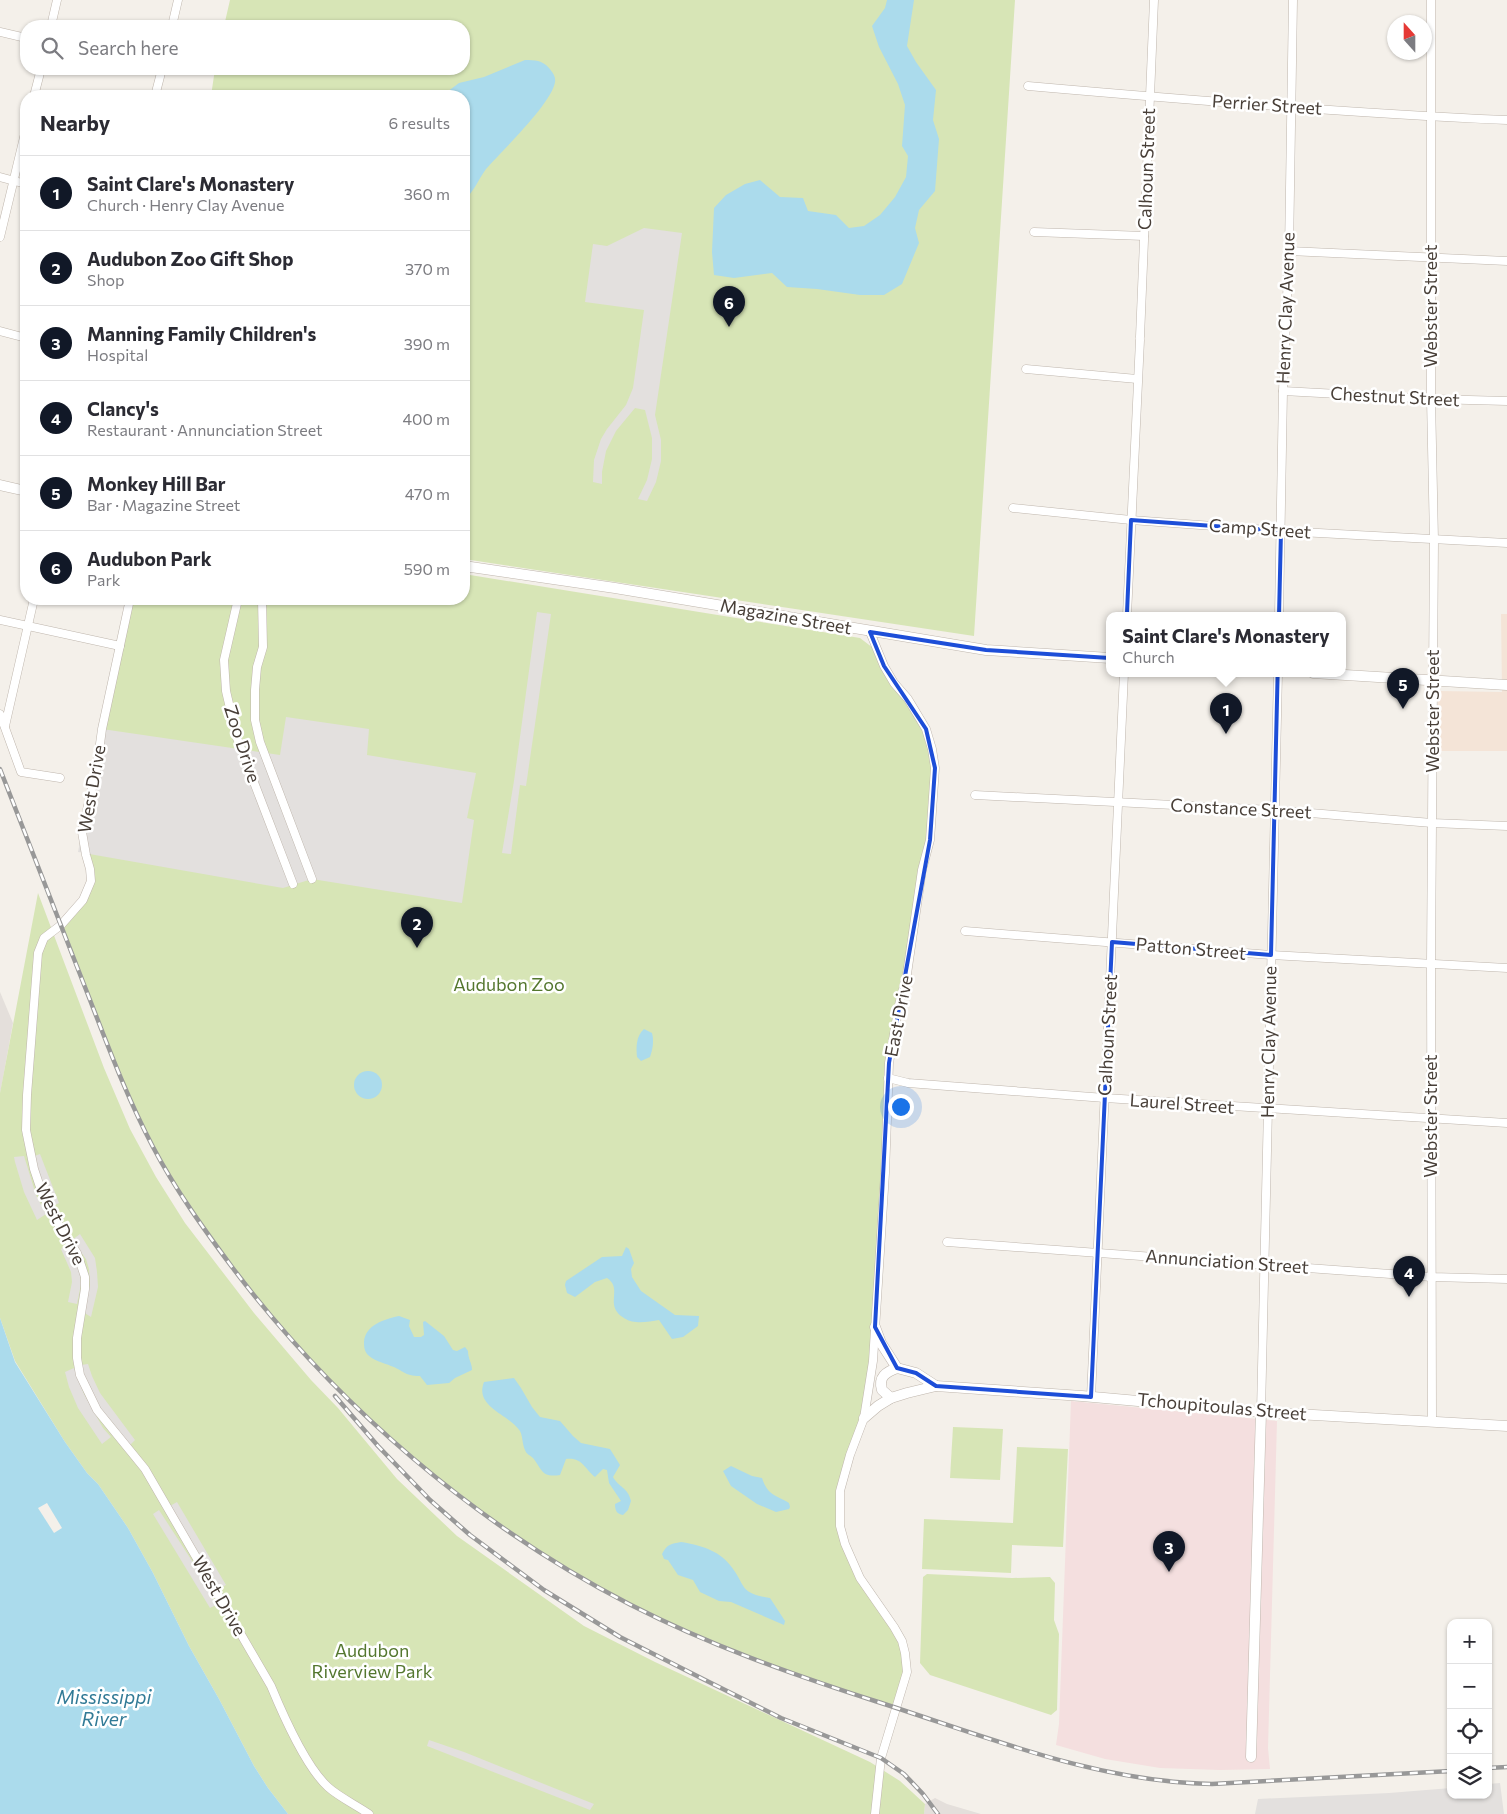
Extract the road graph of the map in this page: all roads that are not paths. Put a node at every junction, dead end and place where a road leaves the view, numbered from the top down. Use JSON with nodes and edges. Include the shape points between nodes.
{"nodes":[{"id":1,"x":57,"y":0,"type":"edge"},
{"id":2,"x":178,"y":0,"type":"edge"},
{"id":3,"x":1154,"y":0,"type":"edge"},
{"id":4,"x":1292,"y":0,"type":"edge"},
{"id":5,"x":1431,"y":0,"type":"edge"},
{"id":6,"x":52,"y":20,"type":"edge"},
{"id":7,"x":173,"y":20,"type":"edge"},
{"id":8,"x":0,"y":32,"type":"edge"},
{"id":9,"x":20,"y":37,"type":"edge"},
{"id":10,"x":39,"y":75,"type":"edge"},
{"id":11,"x":159,"y":75,"type":"edge"},
{"id":12,"x":1028,"y":86,"type":"dead end"},
{"id":13,"x":36,"y":90,"type":"edge"},
{"id":14,"x":157,"y":90,"type":"edge"},
{"id":15,"x":1150,"y":97,"type":"junction"},
{"id":16,"x":1290,"y":107,"type":"junction"},
{"id":17,"x":1431,"y":116,"type":"junction"},
{"id":18,"x":1507,"y":120,"type":"edge"},
{"id":19,"x":20,"y":155,"type":"edge"},
{"id":20,"x":0,"y":177,"type":"edge"},
{"id":21,"x":14,"y":181,"type":"junction"},
{"id":22,"x":20,"y":182,"type":"edge"},
{"id":23,"x":1034,"y":232,"type":"dead end"},
{"id":24,"x":1144,"y":236,"type":"junction"},
{"id":25,"x":0,"y":237,"type":"edge"},
{"id":26,"x":1289,"y":251,"type":"junction"},
{"id":27,"x":1431,"y":258,"type":"junction"},
{"id":28,"x":1507,"y":261,"type":"edge"},
{"id":29,"x":0,"y":331,"type":"edge"},
{"id":30,"x":20,"y":336,"type":"edge"},
{"id":31,"x":1026,"y":369,"type":"dead end"},
{"id":32,"x":1137,"y":380,"type":"junction"},
{"id":33,"x":1283,"y":391,"type":"junction"},
{"id":34,"x":1432,"y":400,"type":"junction"},
{"id":35,"x":1507,"y":401,"type":"edge"},
{"id":36,"x":0,"y":485,"type":"edge"},
{"id":37,"x":20,"y":490,"type":"edge"},
{"id":38,"x":1013,"y":508,"type":"dead end"},
{"id":39,"x":1131,"y":520,"type":"junction"},
{"id":40,"x":1281,"y":531,"type":"junction"},
{"id":41,"x":1434,"y":540,"type":"junction"},
{"id":42,"x":1507,"y":544,"type":"edge"},
{"id":43,"x":470,"y":567,"type":"edge"},
{"id":44,"x":32,"y":605,"type":"edge"},
{"id":45,"x":129,"y":605,"type":"edge"},
{"id":46,"x":237,"y":605,"type":"edge"},
{"id":47,"x":262,"y":605,"type":"edge"},
{"id":48,"x":1127,"y":612,"type":"edge"},
{"id":49,"x":1279,"y":612,"type":"edge"},
{"id":50,"x":0,"y":620,"type":"edge"},
{"id":51,"x":27,"y":627,"type":"junction"},
{"id":52,"x":870,"y":632,"type":"junction"},
{"id":53,"x":120,"y":646,"type":"junction"},
{"id":54,"x":1106,"y":658,"type":"edge"},
{"id":55,"x":1346,"y":675,"type":"edge"},
{"id":56,"x":1124,"y":677,"type":"edge"},
{"id":57,"x":1278,"y":677,"type":"edge"},
{"id":58,"x":1433,"y":681,"type":"junction"},
{"id":59,"x":1507,"y":685,"type":"edge"},
{"id":60,"x":0,"y":714,"type":"edge"},
{"id":61,"x":5,"y":726,"type":"junction"},
{"id":62,"x":60,"y":778,"type":"dead end"},
{"id":63,"x":975,"y":795,"type":"dead end"},
{"id":64,"x":1118,"y":802,"type":"junction"},
{"id":65,"x":1274,"y":810,"type":"junction"},
{"id":66,"x":1432,"y":823,"type":"junction"},
{"id":67,"x":1507,"y":826,"type":"edge"},
{"id":68,"x":312,"y":879,"type":"dead end"},
{"id":69,"x":293,"y":884,"type":"dead end"},
{"id":70,"x":965,"y":931,"type":"dead end"},
{"id":71,"x":1112,"y":942,"type":"junction"},
{"id":72,"x":1271,"y":955,"type":"junction"},
{"id":73,"x":1431,"y":964,"type":"junction"},
{"id":74,"x":1507,"y":968,"type":"edge"},
{"id":75,"x":888,"y":1078,"type":"junction"},
{"id":76,"x":1105,"y":1098,"type":"junction"},
{"id":77,"x":1268,"y":1109,"type":"junction"},
{"id":78,"x":1430,"y":1118,"type":"junction"},
{"id":79,"x":1507,"y":1123,"type":"edge"},
{"id":80,"x":947,"y":1242,"type":"dead end"},
{"id":81,"x":1098,"y":1253,"type":"junction"},
{"id":82,"x":1265,"y":1264,"type":"junction"},
{"id":83,"x":1432,"y":1278,"type":"junction"},
{"id":84,"x":1507,"y":1279,"type":"edge"},
{"id":85,"x":875,"y":1327,"type":"junction"},
{"id":86,"x":897,"y":1368,"type":"junction"},
{"id":87,"x":936,"y":1386,"type":"junction"},
{"id":88,"x":1091,"y":1397,"type":"junction"},
{"id":89,"x":891,"y":1398,"type":"junction"},
{"id":90,"x":1261,"y":1412,"type":"junction"},
{"id":91,"x":864,"y":1418,"type":"junction"},
{"id":92,"x":1432,"y":1422,"type":"junction"},
{"id":93,"x":1507,"y":1426,"type":"edge"},
{"id":94,"x":1251,"y":1757,"type":"dead end"},
{"id":95,"x":370,"y":1814,"type":"edge"},
{"id":96,"x":875,"y":1814,"type":"edge"}],
"edges":[{"from":1,"to":6,"type":"street"},
{"from":2,"to":7,"type":"street"},
{"from":3,"to":15,"type":"street","name":"Calhoun Street"},
{"from":4,"to":16,"type":"street","name":"Henry Clay Avenue"},
{"from":5,"to":17,"type":"street","name":"Webster Street"},
{"from":8,"to":9,"type":"street"},
{"from":10,"to":13,"type":"street"},
{"from":11,"to":14,"type":"street"},
{"from":12,"to":15,"type":"street","name":"Perrier Street"},
{"from":15,"to":16,"type":"street","name":"Perrier Street"},
{"from":15,"to":24,"type":"street","name":"Calhoun Street"},
{"from":16,"to":17,"type":"street","name":"Perrier Street"},
{"from":16,"to":26,"type":"street","name":"Henry Clay Avenue"},
{"from":17,"to":18,"type":"street","name":"Perrier Street"},
{"from":17,"to":27,"type":"street","name":"Webster Street"},
{"from":19,"to":21,"type":"street"},
{"from":20,"to":21,"type":"street"},
{"from":21,"to":22,"type":"street"},
{"from":21,"to":25,"type":"street"},
{"from":23,"to":24,"type":"street"},
{"from":24,"to":32,"type":"street","name":"Calhoun Street"},
{"from":26,"to":27,"type":"street"},
{"from":26,"to":33,"type":"street","name":"Henry Clay Avenue"},
{"from":27,"to":28,"type":"street"},
{"from":27,"to":34,"type":"street","name":"Webster Street"},
{"from":29,"to":30,"type":"street"},
{"from":31,"to":32,"type":"street"},
{"from":32,"to":39,"type":"street","name":"Calhoun Street"},
{"from":33,"to":34,"type":"street","name":"Chestnut Street"},
{"from":33,"to":40,"type":"street","name":"Henry Clay Avenue"},
{"from":34,"to":35,"type":"street","name":"Chestnut Street"},
{"from":34,"to":41,"type":"street","name":"Webster Street"},
{"from":36,"to":37,"type":"street"},
{"from":38,"to":39,"type":"street","name":"Camp Street"},
{"from":39,"to":40,"type":"street","name":"Camp Street"},
{"from":39,"to":48,"type":"street","name":"Calhoun Street"},
{"from":40,"to":41,"type":"street","name":"Camp Street"},
{"from":40,"to":49,"type":"street","name":"Henry Clay Avenue"},
{"from":41,"to":42,"type":"street","name":"Camp Street"},
{"from":41,"to":58,"type":"street","name":"Webster Street"},
{"from":43,"to":52,"type":"street","name":"Magazine Street"},
{"from":44,"to":51,"type":"street"},
{"from":45,"to":53,"type":"street","name":"West Drive"},
{"from":46,"to":69,"type":"street","name":"Zoo Drive","via":[[224,660],[226,691],[237,738]]},
{"from":47,"to":68,"type":"street","name":"Zoo Drive","via":[[264,625],[257,667],[255,720],[260,742]]},
{"from":50,"to":51,"type":"street"},
{"from":51,"to":53,"type":"street"},
{"from":51,"to":61,"type":"street"},
{"from":52,"to":54,"type":"street","name":"Magazine Street","via":[[986,650]]},
{"from":52,"to":75,"type":"street","name":"East Drive","via":[[884,666],[926,729],[934,768],[930,840],[922,870],[909,966],[899,1005]]},
{"from":53,"to":95,"type":"street","name":"West Drive","via":[[82,832],[91,881],[83,900],[61,925],[44,938],[38,954],[27,1095],[26,1130],[30,1155],[43,1196],[77,1254],[85,1277],[77,1358],[80,1375],[97,1410],[145,1470],[271,1686],[313,1768],[328,1787]]},
{"from":55,"to":58,"type":"street"},
{"from":56,"to":64,"type":"street","name":"Calhoun Street"},
{"from":57,"to":65,"type":"street","name":"Henry Clay Avenue"},
{"from":58,"to":59,"type":"street"},
{"from":58,"to":66,"type":"street","name":"Webster Street"},
{"from":60,"to":61,"type":"street"},
{"from":61,"to":62,"type":"street","via":[[21,772]]},
{"from":63,"to":64,"type":"street","name":"Constance Street"},
{"from":64,"to":65,"type":"street","name":"Constance Street"},
{"from":64,"to":71,"type":"street","name":"Calhoun Street"},
{"from":65,"to":66,"type":"street","name":"Constance Street"},
{"from":65,"to":72,"type":"street","name":"Henry Clay Avenue"},
{"from":66,"to":67,"type":"street","name":"Constance Street"},
{"from":66,"to":73,"type":"street","name":"Webster Street"},
{"from":70,"to":71,"type":"street","name":"Patton Street"},
{"from":71,"to":72,"type":"street","name":"Patton Street"},
{"from":71,"to":76,"type":"street","name":"Calhoun Street"},
{"from":72,"to":73,"type":"street","name":"Patton Street"},
{"from":72,"to":77,"type":"street","name":"Henry Clay Avenue"},
{"from":73,"to":74,"type":"street","name":"Patton Street"},
{"from":73,"to":78,"type":"street","name":"Webster Street"},
{"from":75,"to":76,"type":"street","name":"Laurel Street","via":[[908,1083]]},
{"from":75,"to":85,"type":"street","name":"East Drive"},
{"from":76,"to":77,"type":"street","name":"Laurel Street"},
{"from":76,"to":81,"type":"street","name":"Calhoun Street"},
{"from":77,"to":78,"type":"street","name":"Laurel Street"},
{"from":77,"to":82,"type":"street","name":"Henry Clay Avenue"},
{"from":78,"to":79,"type":"street","name":"Laurel Street"},
{"from":78,"to":83,"type":"street","name":"Webster Street"},
{"from":80,"to":81,"type":"street","name":"Annunciation Street"},
{"from":81,"to":82,"type":"street","name":"Annunciation Street"},
{"from":81,"to":88,"type":"street","name":"Calhoun Street"},
{"from":82,"to":83,"type":"street","name":"Annunciation Street"},
{"from":82,"to":90,"type":"street","name":"Henry Clay Avenue"},
{"from":83,"to":84,"type":"street","name":"Annunciation Street"},
{"from":83,"to":92,"type":"street","name":"Webster Street"},
{"from":85,"to":86,"type":"street"},
{"from":85,"to":91,"type":"street","name":"East Drive"},
{"from":86,"to":87,"type":"street","name":"Tchoupitoulas Street","via":[[916,1374]]},
{"from":86,"to":89,"type":"street","via":[[888,1371],[881,1380],[882,1390]]},
{"from":87,"to":88,"type":"street","name":"Tchoupitoulas Street"},
{"from":87,"to":89,"type":"street","name":"Tchoupitoulas Street"},
{"from":88,"to":90,"type":"street","name":"Tchoupitoulas Street"},
{"from":89,"to":91,"type":"street","name":"Tchoupitoulas Street"},
{"from":90,"to":92,"type":"street","name":"Tchoupitoulas Street"},
{"from":90,"to":94,"type":"street"},
{"from":91,"to":96,"type":"street","name":"East Drive","via":[[840,1491],[840,1526],[860,1578],[902,1641],[907,1672],[881,1758]]},
{"from":92,"to":93,"type":"street","name":"Tchoupitoulas Street"}]}
